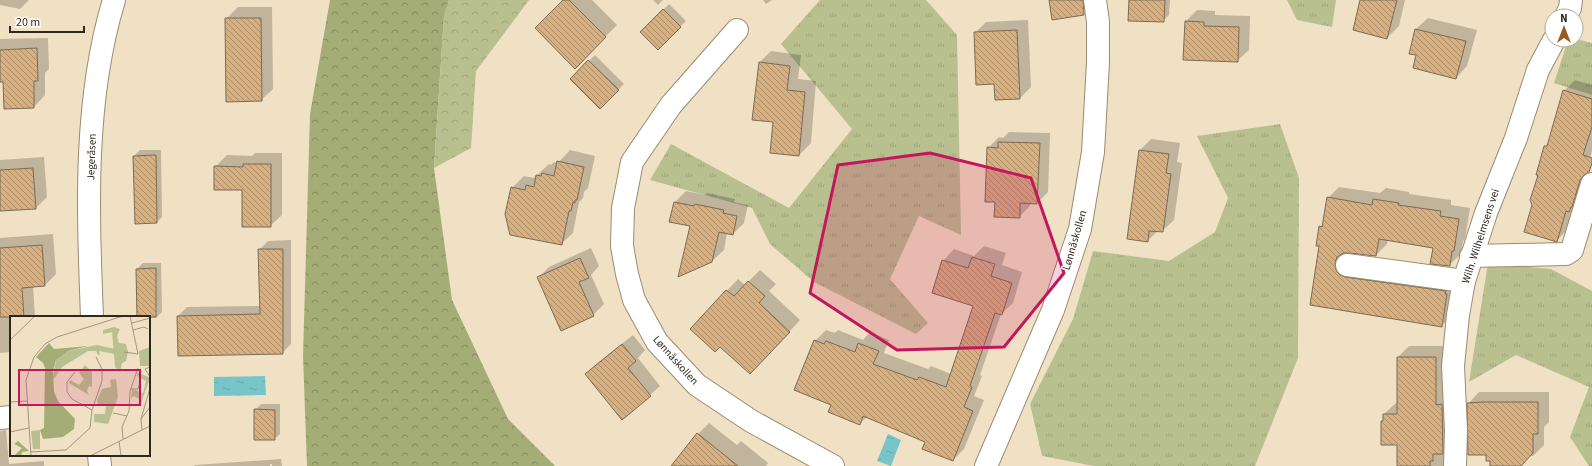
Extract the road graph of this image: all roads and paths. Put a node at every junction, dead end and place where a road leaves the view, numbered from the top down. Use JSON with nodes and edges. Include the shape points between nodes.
{"nodes":[{"id":1,"x":114,"y":0,"type":"edge"},
{"id":2,"x":1095,"y":0,"type":"edge"},
{"id":3,"x":737,"y":30,"type":"dead end"},
{"id":4,"x":1550,"y":48,"type":"edge"},
{"id":5,"x":1592,"y":184,"type":"edge"},
{"id":6,"x":1471,"y":256,"type":"junction"},
{"id":7,"x":1347,"y":265,"type":"dead end"},
{"id":8,"x":1464,"y":281,"type":"junction"},
{"id":9,"x":92,"y":316,"type":"edge"},
{"id":10,"x":10,"y":417,"type":"edge"},
{"id":11,"x":0,"y":418,"type":"edge"},
{"id":12,"x":99,"y":456,"type":"edge"},
{"id":13,"x":100,"y":466,"type":"edge"},
{"id":14,"x":833,"y":466,"type":"edge"},
{"id":15,"x":986,"y":466,"type":"edge"},
{"id":16,"x":1455,"y":466,"type":"edge"}],
"edges":[{"from":1,"to":9,"type":"street","name":"Jegeråsen","via":[[100,58],[91,135],[89,237]]},
{"from":2,"to":15,"type":"street","name":"Lønnåskollen","via":[[1098,62],[1093,152],[1080,229],[1053,310]]},
{"from":3,"to":14,"type":"street","name":"Lønnåskollen","via":[[671,105],[632,162],[623,208],[622,246],[627,274],[634,300],[657,342],[697,385],[752,421]]},
{"from":4,"to":6,"type":"street","name":"Wilh. Wilhelmsens vei","via":[[1538,70],[1516,138]]},
{"from":5,"to":6,"type":"street","via":[[1572,250],[1566,254]]},
{"from":6,"to":8,"type":"street","name":"Wilh. Wilhelmsens vei"},
{"from":7,"to":8,"type":"street"},
{"from":8,"to":16,"type":"street","name":"Wilh. Wilhelmsens vei","via":[[1453,366]]},
{"from":10,"to":11,"type":"street"},
{"from":12,"to":13,"type":"street"}]}
